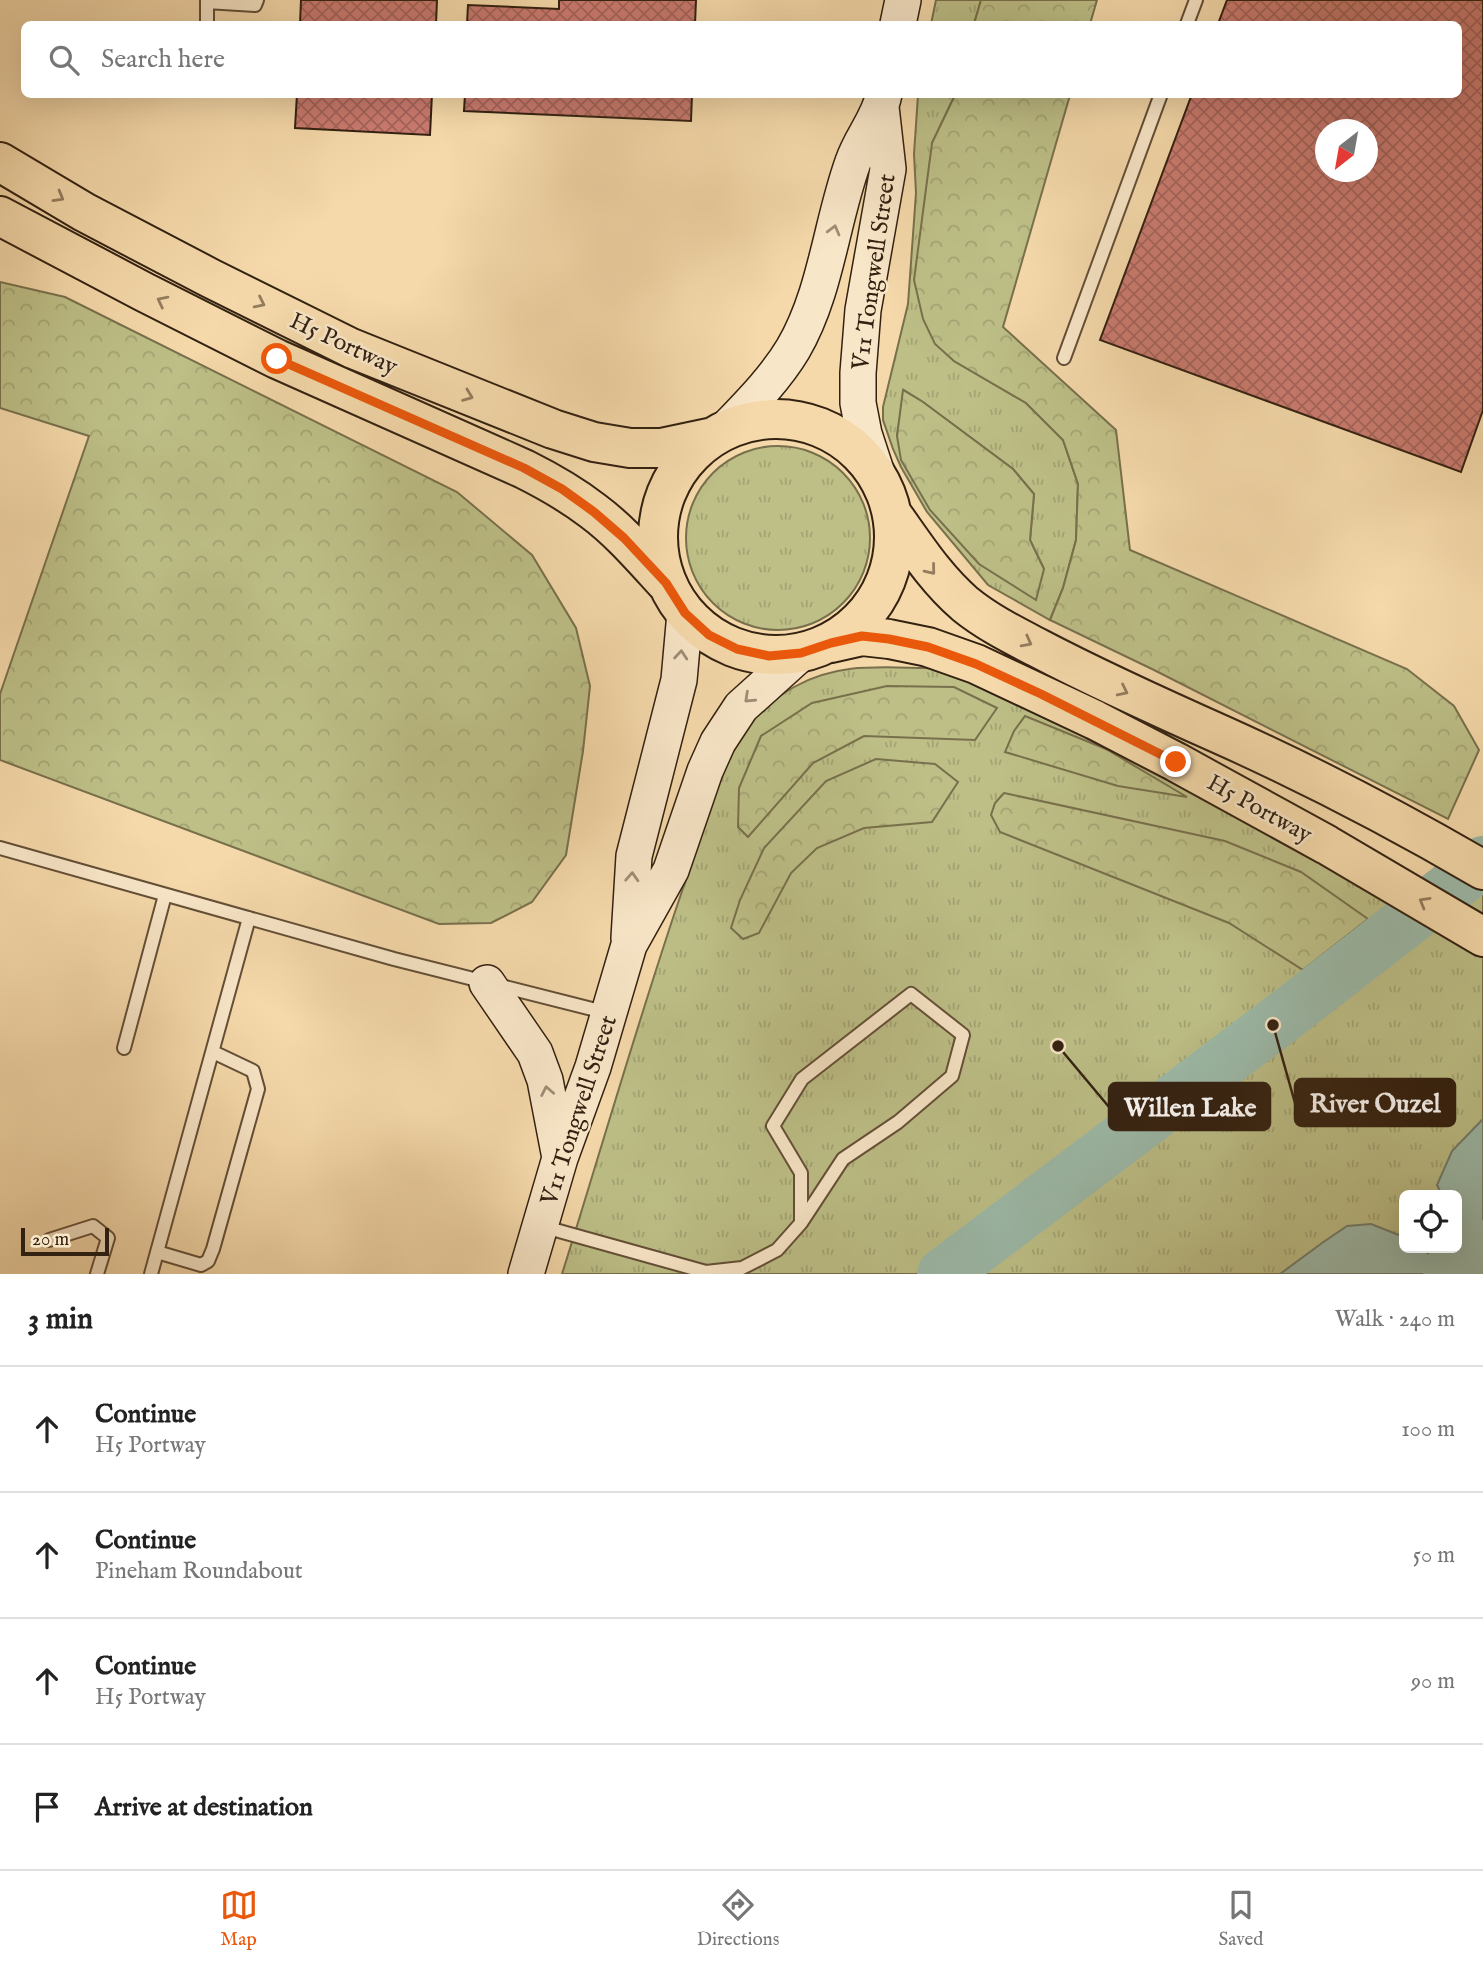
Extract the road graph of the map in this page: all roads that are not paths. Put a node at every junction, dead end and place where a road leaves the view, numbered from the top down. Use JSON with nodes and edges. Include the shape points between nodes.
{"nodes":[{"id":1,"x":257,"y":0,"type":"edge"},
{"id":2,"x":903,"y":0,"type":"edge"},
{"id":3,"x":1196,"y":0,"type":"edge"},
{"id":4,"x":207,"y":1,"type":"edge"},
{"id":5,"x":207,"y":21,"type":"edge"},
{"id":6,"x":899,"y":21,"type":"edge"},
{"id":7,"x":1188,"y":21,"type":"edge"},
{"id":8,"x":1160,"y":98,"type":"edge"},
{"id":9,"x":883,"y":101,"type":"edge"},
{"id":10,"x":0,"y":162,"type":"edge"},
{"id":11,"x":0,"y":216,"type":"edge"},
{"id":12,"x":1064,"y":358,"type":"dead end"},
{"id":13,"x":719,"y":434,"type":"junction"},
{"id":14,"x":878,"y":477,"type":"junction"},
{"id":15,"x":892,"y":514,"type":"junction"},
{"id":16,"x":676,"y":598,"type":"junction"},
{"id":17,"x":816,"y":648,"type":"junction"},
{"id":18,"x":0,"y":848,"type":"edge"},
{"id":19,"x":1483,"y":870,"type":"edge"},
{"id":20,"x":165,"y":895,"type":"junction"},
{"id":21,"x":249,"y":918,"type":"junction"},
{"id":22,"x":1483,"y":937,"type":"edge"},
{"id":23,"x":629,"y":945,"type":"junction"},
{"id":24,"x":487,"y":983,"type":"junction"},
{"id":25,"x":608,"y":1013,"type":"junction"},
{"id":26,"x":124,"y":1048,"type":"dead end"},
{"id":27,"x":213,"y":1052,"type":"junction"},
{"id":28,"x":560,"y":1158,"type":"junction"},
{"id":29,"x":801,"y":1223,"type":"junction"},
{"id":30,"x":541,"y":1226,"type":"junction"},
{"id":31,"x":49,"y":1240,"type":"dead end"},
{"id":32,"x":157,"y":1252,"type":"junction"},
{"id":33,"x":97,"y":1274,"type":"edge"},
{"id":34,"x":151,"y":1274,"type":"edge"},
{"id":35,"x":526,"y":1274,"type":"edge"}],
"edges":[{"from":1,"to":4,"type":"lane","via":[[255,5]]},
{"from":2,"to":6,"type":"street"},
{"from":3,"to":7,"type":"lane"},
{"from":4,"to":5,"type":"lane"},
{"from":8,"to":12,"type":"lane"},
{"from":13,"to":9,"type":"street","name":"V11 Tongwell Street","one_way":true,"via":[[793,348],[816,296],[853,160]]},
{"from":9,"to":14,"type":"street","name":"V11 Tongwell Street","via":[[888,169],[863,310],[858,373],[858,404]]},
{"from":10,"to":13,"type":"main road","name":"H5 Portway","one_way":true,"via":[[84,212],[351,348],[529,420],[594,443],[630,448],[661,447]]},
{"from":16,"to":11,"type":"main road","name":"H5 Portway","one_way":true,"via":[[624,538],[562,489],[277,359]]},
{"from":13,"to":14,"type":"main road","via":[[752,421],[810,424],[837,436],[860,454]]},
{"from":13,"to":16,"type":"main road","via":[[691,454],[663,501],[657,528],[658,556]]},
{"from":14,"to":15,"type":"main road"},
{"from":15,"to":17,"type":"main road","via":[[894,552],[883,589],[862,620]]},
{"from":15,"to":19,"type":"main road","name":"H5 Portway","one_way":true,"via":[[942,583],[993,624],[1133,696],[1359,802]]},
{"from":16,"to":17,"type":"main road","via":[[709,635],[737,649],[769,656]]},
{"from":23,"to":16,"type":"street","name":"V11 Tongwell Street","one_way":true,"via":[[634,856],[679,680]]},
{"from":22,"to":17,"type":"main road","name":"H5 Portway","one_way":true,"via":[[1176,762],[976,664],[928,647],[862,636]]},
{"from":17,"to":23,"type":"street","name":"V11 Tongwell Street","one_way":true,"via":[[741,707],[718,742],[671,870]]},
{"from":18,"to":20,"type":"lane"},
{"from":20,"to":21,"type":"lane"},
{"from":20,"to":26,"type":"lane"},
{"from":21,"to":24,"type":"lane"},
{"from":21,"to":27,"type":"lane"},
{"from":23,"to":25,"type":"street","name":"V11 Tongwell Street"},
{"from":24,"to":25,"type":"lane"},
{"from":28,"to":24,"type":"street","one_way":true,"via":[[535,1053]]},
{"from":25,"to":28,"type":"street","name":"V11 Tongwell Street"},
{"from":27,"to":32,"type":"lane"},
{"from":27,"to":32,"type":"lane","via":[[253,1071],[258,1089],[208,1261],[201,1265]]},
{"from":28,"to":30,"type":"street","name":"V11 Tongwell Street"},
{"from":29,"to":29,"type":"lane","via":[[801,1173],[772,1126],[802,1079],[911,994],[963,1035],[952,1076],[898,1122],[843,1159]]},
{"from":29,"to":30,"type":"lane","via":[[777,1250],[742,1268],[706,1272]]},
{"from":30,"to":35,"type":"street","name":"V11 Tongwell Street"},
{"from":31,"to":33,"type":"lane","via":[[93,1226],[108,1238]]},
{"from":32,"to":34,"type":"lane"}]}
